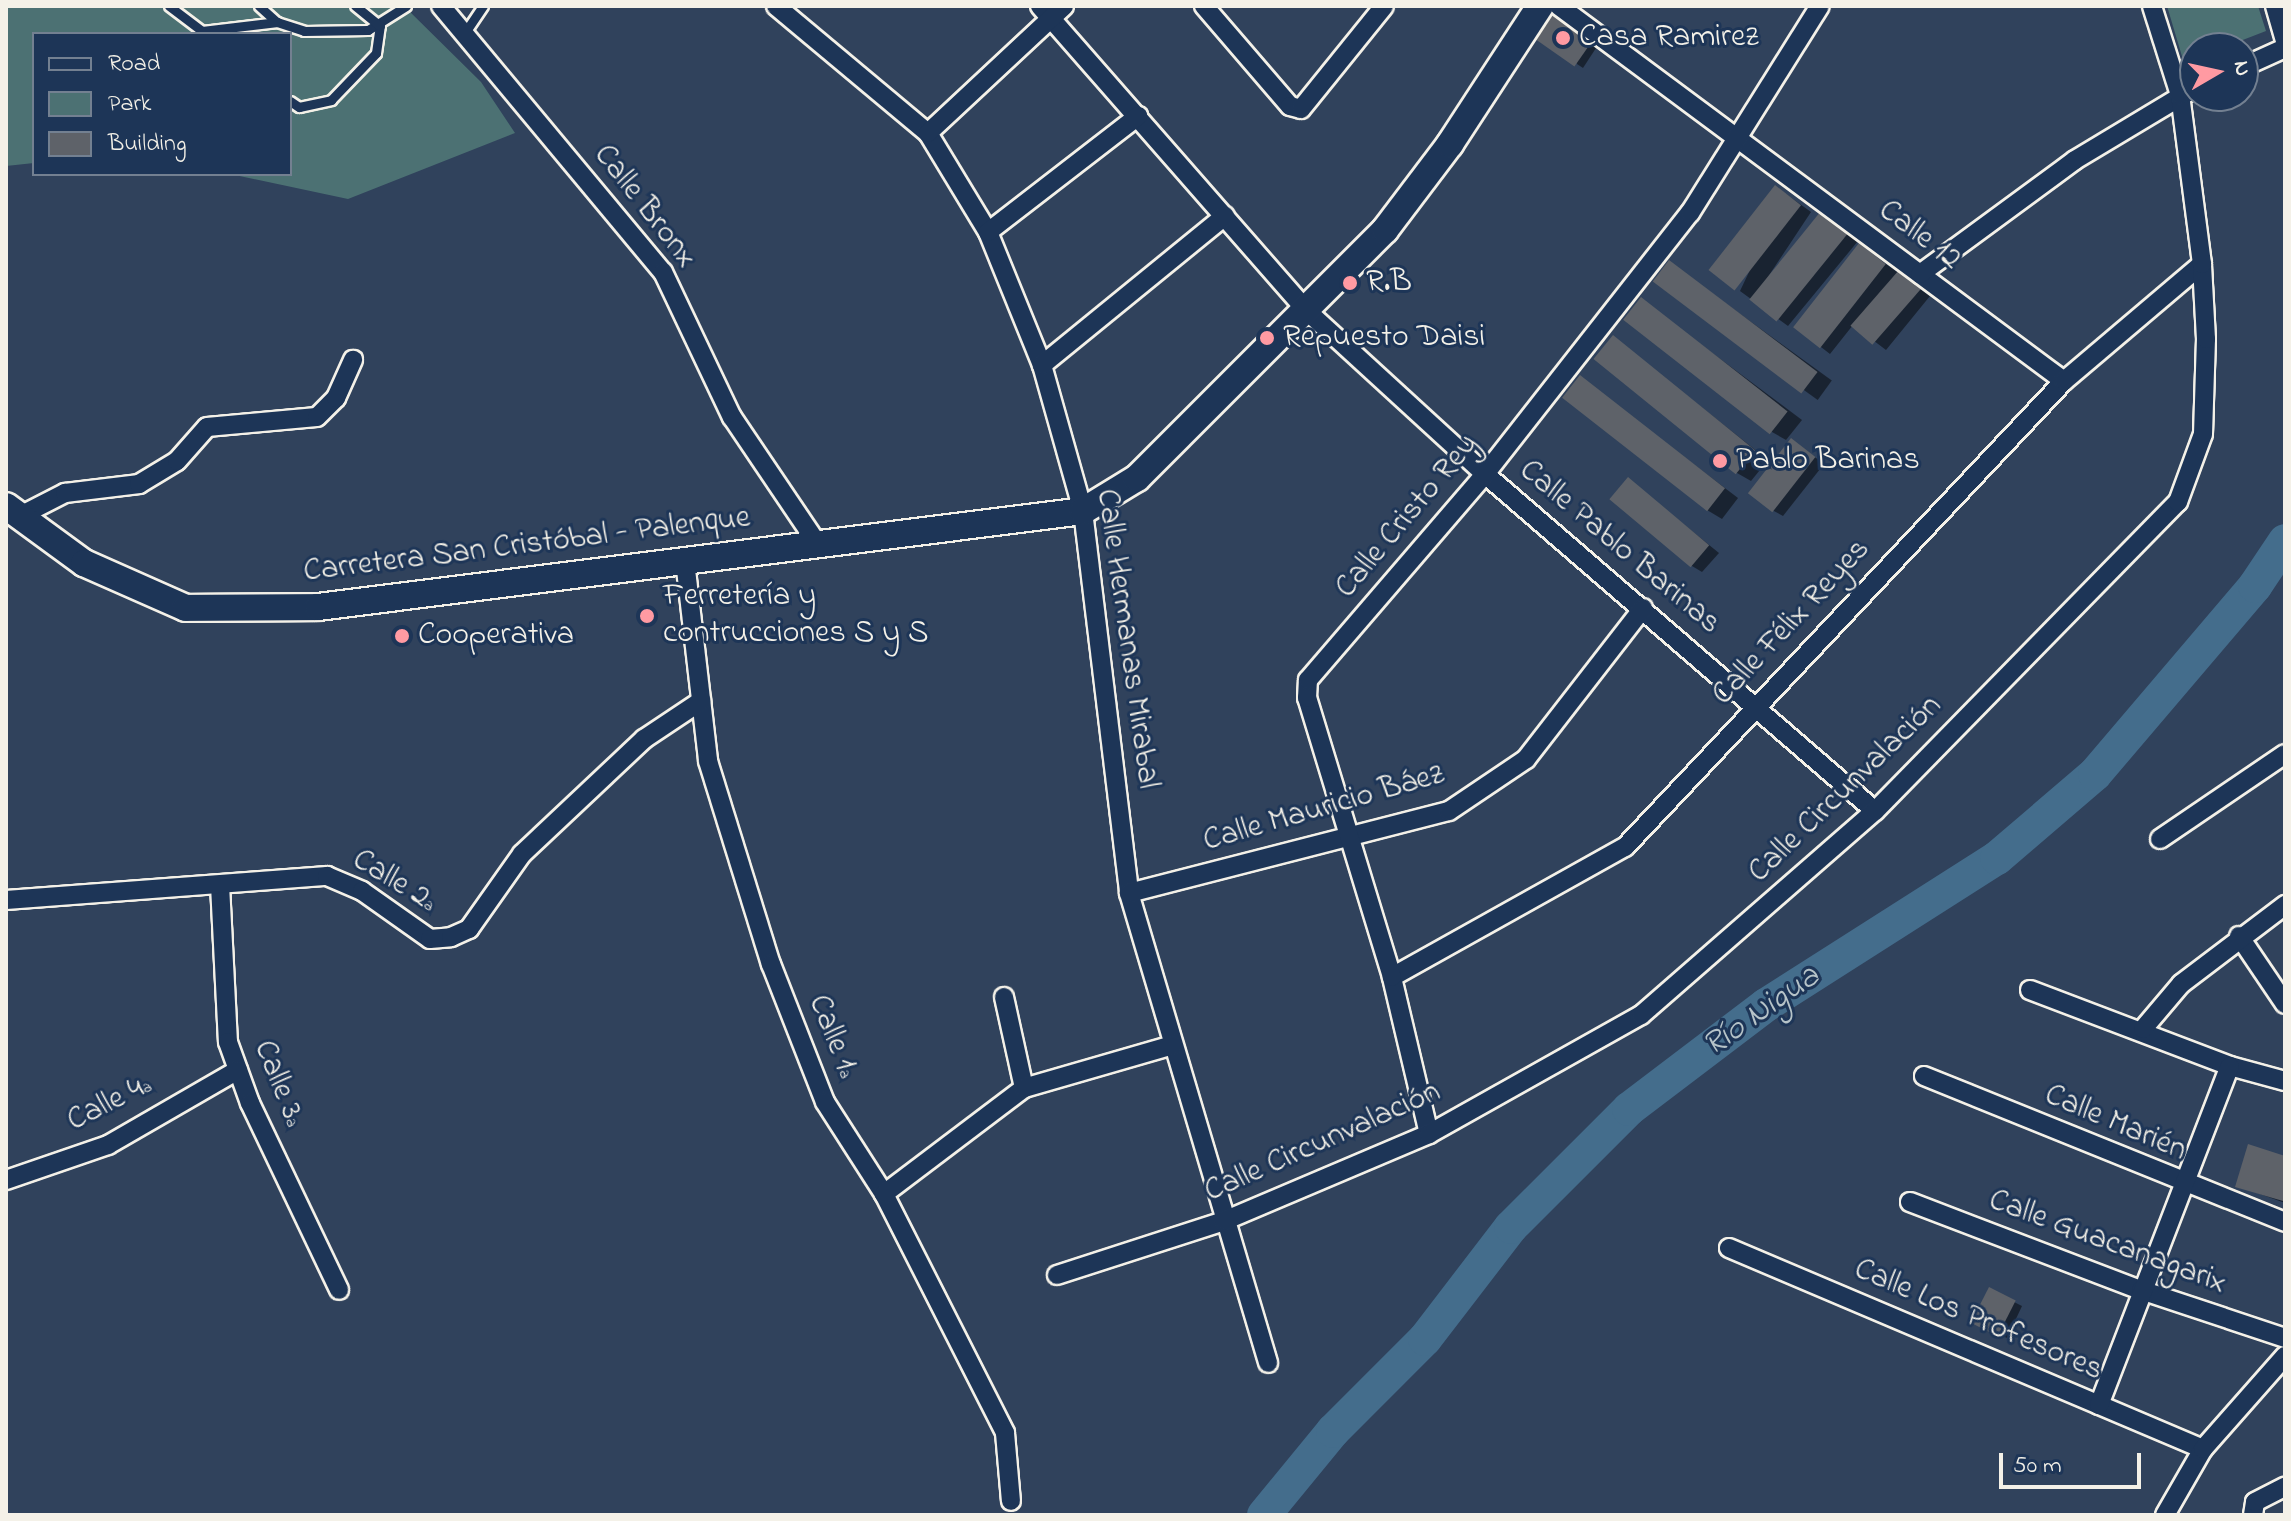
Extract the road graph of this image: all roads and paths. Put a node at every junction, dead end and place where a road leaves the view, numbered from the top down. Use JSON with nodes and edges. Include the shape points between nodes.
{"nodes":[{"id":1,"x":169,"y":6,"type":"edge"},
{"id":2,"x":259,"y":6,"type":"edge"},
{"id":3,"x":355,"y":6,"type":"edge"},
{"id":4,"x":406,"y":6,"type":"edge"},
{"id":5,"x":441,"y":6,"type":"edge"},
{"id":6,"x":483,"y":6,"type":"edge"},
{"id":7,"x":776,"y":6,"type":"edge"},
{"id":8,"x":1204,"y":6,"type":"edge"},
{"id":9,"x":1384,"y":6,"type":"edge"},
{"id":10,"x":1540,"y":6,"type":"edge"},
{"id":11,"x":1559,"y":6,"type":"edge"},
{"id":12,"x":1820,"y":6,"type":"edge"},
{"id":13,"x":2152,"y":6,"type":"edge"},
{"id":14,"x":2275,"y":6,"type":"edge"},
{"id":15,"x":1051,"y":10,"type":"edge"},
{"id":16,"x":277,"y":22,"type":"junction"},
{"id":17,"x":380,"y":26,"type":"junction"},
{"id":18,"x":203,"y":32,"type":"edge"},
{"id":19,"x":217,"y":32,"type":"edge"},
{"id":20,"x":464,"y":34,"type":"junction"},
{"id":21,"x":2285,"y":41,"type":"edge"},
{"id":22,"x":2285,"y":48,"type":"edge"},
{"id":23,"x":2259,"y":60,"type":"edge"},
{"id":24,"x":2179,"y":72,"type":"edge"},
{"id":25,"x":2179,"y":96,"type":"edge"},
{"id":26,"x":292,"y":102,"type":"edge"},
{"id":27,"x":2189,"y":112,"type":"edge"},
{"id":28,"x":1138,"y":116,"type":"junction"},
{"id":29,"x":928,"y":133,"type":"junction"},
{"id":30,"x":1738,"y":138,"type":"junction"},
{"id":31,"x":1225,"y":216,"type":"junction"},
{"id":32,"x":988,"y":232,"type":"junction"},
{"id":33,"x":2202,"y":264,"type":"junction"},
{"id":34,"x":1920,"y":274,"type":"junction"},
{"id":35,"x":1307,"y":311,"type":"junction"},
{"id":36,"x":353,"y":360,"type":"dead end"},
{"id":37,"x":1042,"y":365,"type":"junction"},
{"id":38,"x":2064,"y":381,"type":"junction"},
{"id":39,"x":1485,"y":474,"type":"junction"},
{"id":40,"x":13,"y":511,"type":"edge"},
{"id":41,"x":1083,"y":511,"type":"junction"},
{"id":42,"x":819,"y":546,"type":"junction"},
{"id":43,"x":685,"y":561,"type":"junction"},
{"id":44,"x":1643,"y":608,"type":"junction"},
{"id":45,"x":701,"y":701,"type":"junction"},
{"id":46,"x":1756,"y":705,"type":"junction"},
{"id":47,"x":2283,"y":761,"type":"edge"},
{"id":48,"x":1875,"y":811,"type":"junction"},
{"id":49,"x":1348,"y":839,"type":"junction"},
{"id":50,"x":2160,"y":839,"type":"dead end"},
{"id":51,"x":220,"y":885,"type":"junction"},
{"id":52,"x":1129,"y":893,"type":"junction"},
{"id":53,"x":6,"y":900,"type":"edge"},
{"id":54,"x":2285,"y":905,"type":"edge"},
{"id":55,"x":2239,"y":936,"type":"junction"},
{"id":56,"x":1392,"y":977,"type":"junction"},
{"id":57,"x":2030,"y":990,"type":"dead end"},
{"id":58,"x":1004,"y":997,"type":"dead end"},
{"id":59,"x":2285,"y":1004,"type":"edge"},
{"id":60,"x":2143,"y":1029,"type":"junction"},
{"id":61,"x":1173,"y":1045,"type":"junction"},
{"id":62,"x":2230,"y":1066,"type":"junction"},
{"id":63,"x":238,"y":1070,"type":"junction"},
{"id":64,"x":1924,"y":1076,"type":"dead end"},
{"id":65,"x":2285,"y":1081,"type":"edge"},
{"id":66,"x":1024,"y":1088,"type":"junction"},
{"id":67,"x":1429,"y":1134,"type":"junction"},
{"id":68,"x":6,"y":1180,"type":"edge"},
{"id":69,"x":2183,"y":1185,"type":"junction"},
{"id":70,"x":884,"y":1194,"type":"junction"},
{"id":71,"x":1910,"y":1202,"type":"dead end"},
{"id":72,"x":1224,"y":1221,"type":"junction"},
{"id":73,"x":2285,"y":1222,"type":"edge"},
{"id":74,"x":1729,"y":1248,"type":"dead end"},
{"id":75,"x":1057,"y":1275,"type":"dead end"},
{"id":76,"x":339,"y":1290,"type":"dead end"},
{"id":77,"x":2141,"y":1290,"type":"junction"},
{"id":78,"x":2285,"y":1338,"type":"edge"},
{"id":79,"x":2285,"y":1356,"type":"edge"},
{"id":80,"x":1268,"y":1363,"type":"dead end"},
{"id":81,"x":2099,"y":1405,"type":"junction"},
{"id":82,"x":2203,"y":1449,"type":"junction"},
{"id":83,"x":2285,"y":1487,"type":"edge"},
{"id":84,"x":1011,"y":1501,"type":"dead end"},
{"id":85,"x":2165,"y":1515,"type":"edge"},
{"id":86,"x":2253,"y":1515,"type":"edge"}],
"edges":[{"from":1,"to":18,"type":"lane"},
{"from":2,"to":16,"type":"lane"},
{"from":3,"to":17,"type":"lane"},
{"from":4,"to":17,"type":"lane"},
{"from":5,"to":20,"type":"street","name":"Calle Bronx"},
{"from":6,"to":20,"type":"lane"},
{"from":7,"to":29,"type":"street","name":"Calle Hermanas Mirabal"},
{"from":8,"to":9,"type":"street","via":[[1290,106],[1301,109]]},
{"from":10,"to":35,"type":"main road","via":[[1450,144],[1385,230]]},
{"from":11,"to":30,"type":"street","name":"Calle 12"},
{"from":12,"to":30,"type":"street","name":"Calle Cristo Rey"},
{"from":13,"to":24,"type":"street","name":"Calle Circunvalación"},
{"from":14,"to":21,"type":"street"},
{"from":15,"to":28,"type":"street","name":"Calle Pablo Barinas"},
{"from":15,"to":29,"type":"street"},
{"from":16,"to":17,"type":"lane","via":[[304,31]]},
{"from":16,"to":19,"type":"lane"},
{"from":17,"to":26,"type":"lane","via":[[376,53],[331,100],[299,107]]},
{"from":20,"to":42,"type":"street","name":"Calle Bronx","via":[[663,272],[732,417]]},
{"from":22,"to":23,"type":"street"},
{"from":25,"to":34,"type":"street","via":[[2075,160]]},
{"from":27,"to":33,"type":"street","name":"Calle Circunvalación"},
{"from":28,"to":31,"type":"street","name":"Calle Pablo Barinas"},
{"from":28,"to":32,"type":"street"},
{"from":29,"to":32,"type":"street","name":"Calle Hermanas Mirabal"},
{"from":30,"to":34,"type":"street","name":"Calle 12"},
{"from":30,"to":39,"type":"street","name":"Calle Cristo Rey","via":[[1690,213]]},
{"from":31,"to":35,"type":"street","name":"Calle Pablo Barinas"},
{"from":31,"to":37,"type":"street"},
{"from":32,"to":37,"type":"street","name":"Calle Hermanas Mirabal"},
{"from":33,"to":38,"type":"street","name":"Calle Félix Reyes"},
{"from":33,"to":48,"type":"street","name":"Calle Circunvalación","via":[[2203,434],[2178,502]]},
{"from":34,"to":38,"type":"street","name":"Calle 12"},
{"from":35,"to":39,"type":"street","name":"Calle Pablo Barinas"},
{"from":35,"to":41,"type":"main road","via":[[1137,478]]},
{"from":36,"to":40,"type":"street","via":[[336,398],[317,417],[207,427],[177,461],[139,484],[65,493]]},
{"from":37,"to":41,"type":"street","name":"Calle Hermanas Mirabal"},
{"from":38,"to":46,"type":"street","name":"Calle Félix Reyes"},
{"from":39,"to":44,"type":"street","name":"Calle Pablo Barinas"},
{"from":39,"to":49,"type":"street","name":"Calle Cristo Rey","via":[[1308,680],[1307,698]]},
{"from":40,"to":43,"type":"main road","name":"Carretera San Cristóbal - Palenque","via":[[84,563],[186,608],[318,607]]},
{"from":41,"to":42,"type":"main road","name":"Carretera San Cristóbal - Palenque"},
{"from":41,"to":52,"type":"street","name":"Calle Hermanas Mirabal"},
{"from":42,"to":43,"type":"main road","name":"Carretera San Cristóbal - Palenque"},
{"from":43,"to":45,"type":"street","name":"Calle 1ª"},
{"from":44,"to":46,"type":"street","name":"Calle Pablo Barinas"},
{"from":44,"to":49,"type":"street","name":"Calle Mauricio Báez","via":[[1526,759],[1449,811]]},
{"from":45,"to":51,"type":"street","name":"Calle 2ª","via":[[644,739],[555,822],[522,854],[469,929],[451,937],[430,939],[362,891],[327,876]]},
{"from":45,"to":70,"type":"street","name":"Calle 1ª","via":[[708,761],[771,964],[825,1102]]},
{"from":46,"to":48,"type":"street","name":"Calle Pablo Barinas"},
{"from":46,"to":56,"type":"street","name":"Calle Félix Reyes","via":[[1625,847]]},
{"from":47,"to":50,"type":"street"},
{"from":48,"to":67,"type":"street","name":"Calle Circunvalación","via":[[1641,1015]]},
{"from":49,"to":52,"type":"street","name":"Calle Mauricio Báez"},
{"from":49,"to":56,"type":"street","name":"Calle Cristo Rey"},
{"from":51,"to":53,"type":"street","name":"Calle 2ª"},
{"from":51,"to":63,"type":"street","name":"Calle 3ª","via":[[228,1042]]},
{"from":52,"to":61,"type":"street","name":"Calle Hermanas Mirabal"},
{"from":54,"to":55,"type":"street"},
{"from":55,"to":59,"type":"street"},
{"from":55,"to":60,"type":"street","via":[[2181,984]]},
{"from":56,"to":67,"type":"street","name":"Calle Cristo Rey"},
{"from":57,"to":60,"type":"street"},
{"from":58,"to":66,"type":"street"},
{"from":60,"to":62,"type":"street"},
{"from":61,"to":66,"type":"street"},
{"from":61,"to":72,"type":"street","name":"Calle Hermanas Mirabal"},
{"from":62,"to":65,"type":"street"},
{"from":62,"to":69,"type":"street"},
{"from":63,"to":68,"type":"street","name":"Calle 4ª","via":[[108,1145]]},
{"from":63,"to":76,"type":"street","name":"Calle 3ª"},
{"from":64,"to":69,"type":"street","name":"Calle Marién"},
{"from":66,"to":70,"type":"street"},
{"from":67,"to":72,"type":"street","name":"Calle Circunvalación"},
{"from":69,"to":73,"type":"street","name":"Calle Marién"},
{"from":69,"to":77,"type":"street"},
{"from":70,"to":84,"type":"street","name":"Calle 1ª","via":[[1005,1433]]},
{"from":71,"to":77,"type":"street","name":"Calle Guacanagarix"},
{"from":72,"to":75,"type":"street","name":"Calle Circunvalación"},
{"from":72,"to":80,"type":"street","name":"Calle Hermanas Mirabal"},
{"from":74,"to":81,"type":"street","name":"Calle Los Profesores"},
{"from":77,"to":78,"type":"street","name":"Calle Guacanagarix"},
{"from":77,"to":81,"type":"street"},
{"from":79,"to":82,"type":"street"},
{"from":81,"to":82,"type":"street","name":"Calle Los Profesores"},
{"from":82,"to":85,"type":"street"},
{"from":83,"to":86,"type":"street","via":[[2255,1502]]}]}
